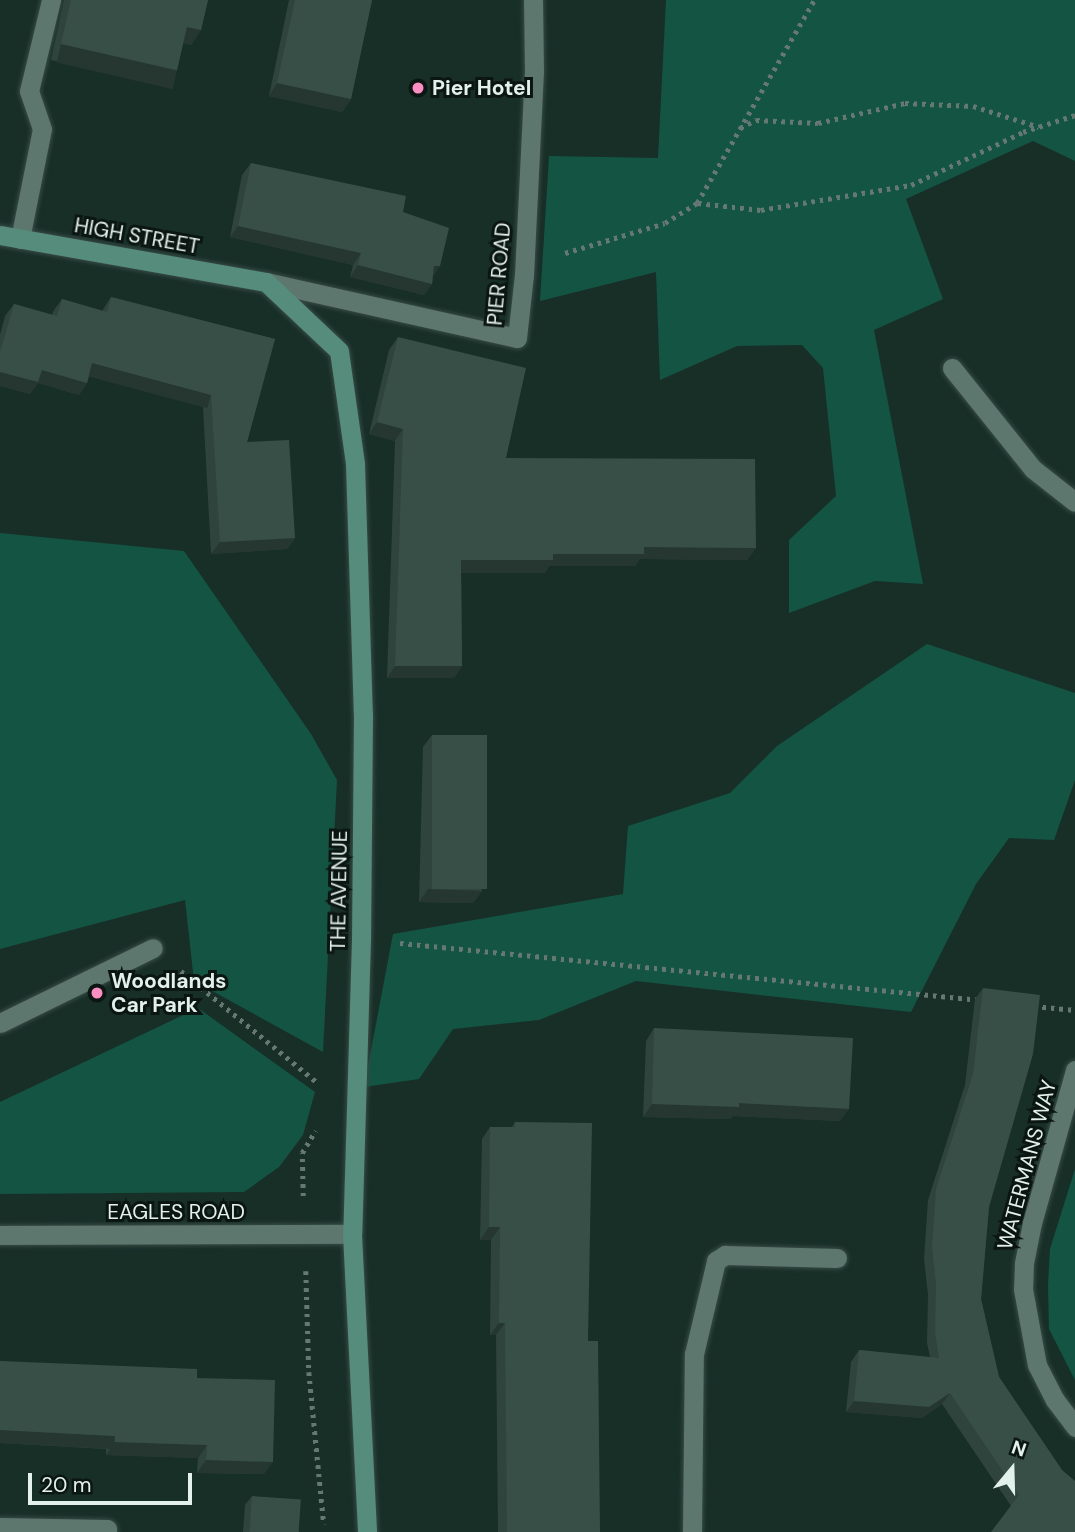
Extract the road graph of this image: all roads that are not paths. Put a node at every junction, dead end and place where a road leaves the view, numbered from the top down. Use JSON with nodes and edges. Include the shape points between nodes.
{"nodes":[{"id":1,"x":51,"y":0,"type":"edge"},
{"id":2,"x":533,"y":0,"type":"edge"},
{"id":3,"x":0,"y":235,"type":"edge"},
{"id":4,"x":20,"y":239,"type":"junction"},
{"id":5,"x":266,"y":282,"type":"junction"},
{"id":6,"x":952,"y":368,"type":"dead end"},
{"id":7,"x":1075,"y":502,"type":"edge"},
{"id":8,"x":153,"y":948,"type":"road end"},
{"id":9,"x":0,"y":1023,"type":"edge"},
{"id":10,"x":1075,"y":1070,"type":"edge"},
{"id":11,"x":352,"y":1234,"type":"junction"},
{"id":12,"x":0,"y":1236,"type":"edge"},
{"id":13,"x":837,"y":1258,"type":"dead end"},
{"id":14,"x":1075,"y":1427,"type":"edge"},
{"id":15,"x":0,"y":1527,"type":"edge"},
{"id":16,"x":107,"y":1532,"type":"edge"},
{"id":17,"x":367,"y":1532,"type":"edge"},
{"id":18,"x":692,"y":1532,"type":"edge"}],
"edges":[{"from":1,"to":4,"type":"street","via":[[29,91],[42,129]]},
{"from":2,"to":5,"type":"street","name":"PIER ROAD","via":[[534,71],[517,338]]},
{"from":3,"to":4,"type":"main road","name":"HIGH STREET"},
{"from":4,"to":5,"type":"main road","name":"HIGH STREET"},
{"from":5,"to":11,"type":"main road","name":"THE AVENUE","via":[[339,351],[355,464],[363,715]]},
{"from":6,"to":7,"type":"street","via":[[1033,470]]},
{"from":8,"to":9,"type":"street"},
{"from":10,"to":14,"type":"street","name":"WATERMANS WAY","via":[[1032,1223],[1023,1289],[1037,1364]]},
{"from":11,"to":12,"type":"street","name":"EAGLES ROAD"},
{"from":11,"to":17,"type":"main road","name":"THE AVENUE"},
{"from":13,"to":18,"type":"street","via":[[725,1255],[716,1261],[694,1363]]},
{"from":15,"to":16,"type":"street"}]}
